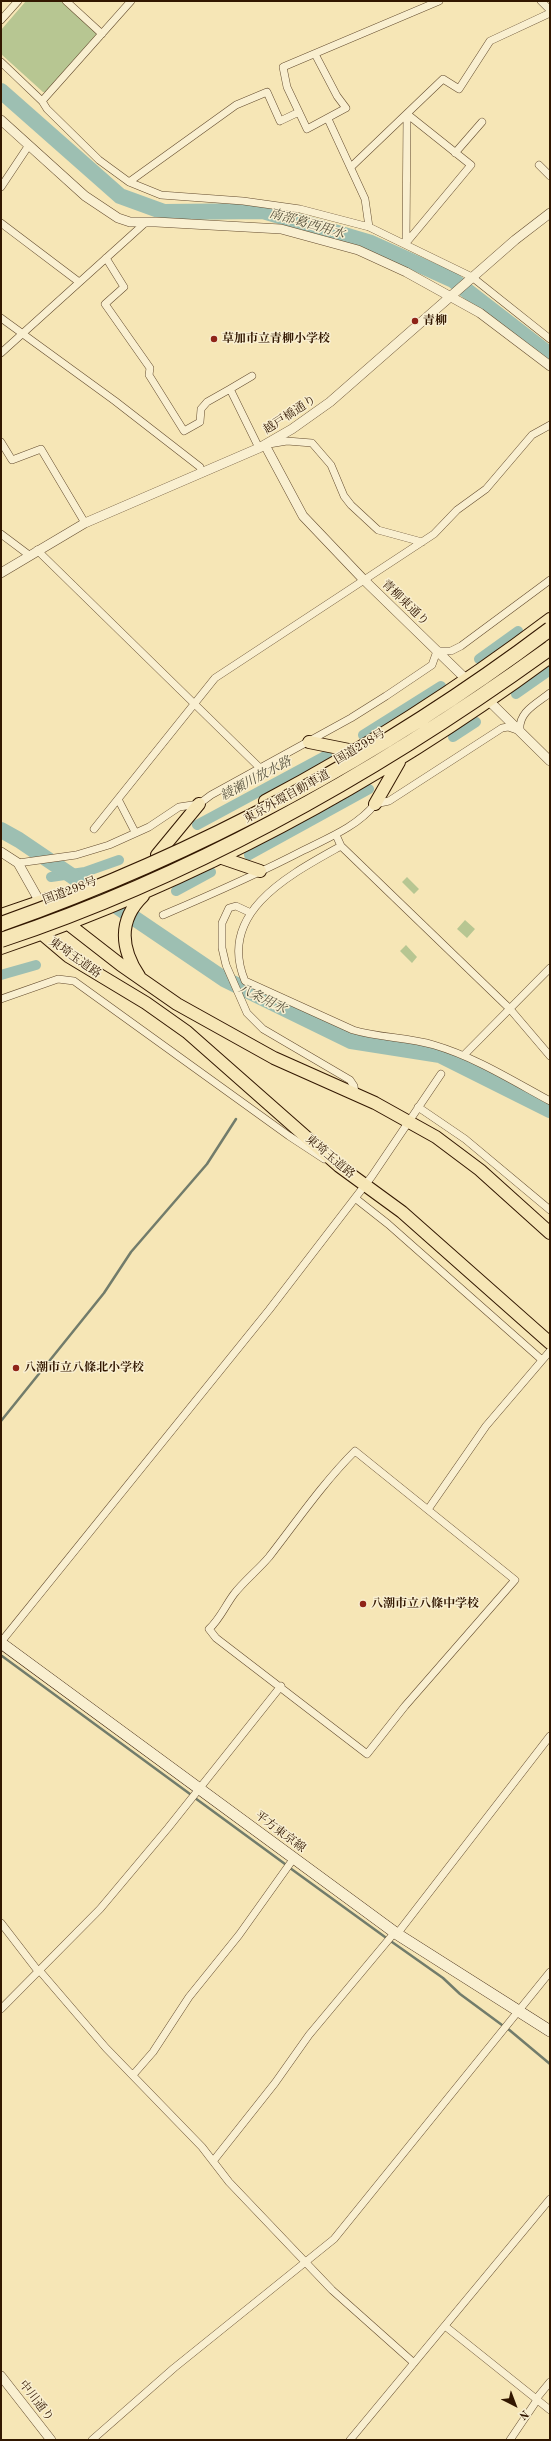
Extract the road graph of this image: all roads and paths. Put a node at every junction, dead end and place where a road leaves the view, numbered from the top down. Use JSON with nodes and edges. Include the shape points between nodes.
{"nodes":[{"id":1,"x":18,"y":1,"type":"edge"},
{"id":2,"x":66,"y":1,"type":"edge"},
{"id":3,"x":131,"y":1,"type":"edge"},
{"id":4,"x":439,"y":1,"type":"edge"},
{"id":5,"x":541,"y":1,"type":"edge"},
{"id":6,"x":550,"y":10,"type":"edge"},
{"id":7,"x":550,"y":13,"type":"edge"},
{"id":8,"x":1,"y":20,"type":"edge"},
{"id":9,"x":102,"y":34,"type":"junction"},
{"id":10,"x":315,"y":54,"type":"junction"},
{"id":11,"x":1,"y":62,"type":"edge"},
{"id":12,"x":42,"y":101,"type":"junction"},
{"id":13,"x":299,"y":112,"type":"junction"},
{"id":14,"x":407,"y":114,"type":"junction"},
{"id":15,"x":328,"y":119,"type":"junction"},
{"id":16,"x":1,"y":120,"type":"edge"},
{"id":17,"x":482,"y":122,"type":"dead end"},
{"id":18,"x":29,"y":145,"type":"junction"},
{"id":19,"x":455,"y":154,"type":"junction"},
{"id":20,"x":539,"y":165,"type":"dead end"},
{"id":21,"x":350,"y":167,"type":"junction"},
{"id":22,"x":550,"y":176,"type":"edge"},
{"id":23,"x":130,"y":182,"type":"junction"},
{"id":24,"x":1,"y":187,"type":"edge"},
{"id":25,"x":550,"y":213,"type":"edge"},
{"id":26,"x":1,"y":223,"type":"edge"},
{"id":27,"x":145,"y":223,"type":"junction"},
{"id":28,"x":369,"y":227,"type":"junction"},
{"id":29,"x":406,"y":243,"type":"junction"},
{"id":30,"x":106,"y":258,"type":"junction"},
{"id":31,"x":470,"y":278,"type":"junction"},
{"id":32,"x":79,"y":282,"type":"junction"},
{"id":33,"x":452,"y":295,"type":"junction"},
{"id":34,"x":1,"y":318,"type":"edge"},
{"id":35,"x":22,"y":334,"type":"junction"},
{"id":36,"x":550,"y":339,"type":"edge"},
{"id":37,"x":1,"y":353,"type":"edge"},
{"id":38,"x":550,"y":366,"type":"edge"},
{"id":39,"x":252,"y":376,"type":"dead end"},
{"id":40,"x":230,"y":389,"type":"junction"},
{"id":41,"x":550,"y":425,"type":"edge"},
{"id":42,"x":1,"y":442,"type":"edge"},
{"id":43,"x":262,"y":446,"type":"junction"},
{"id":44,"x":202,"y":473,"type":"junction"},
{"id":45,"x":85,"y":523,"type":"junction"},
{"id":46,"x":1,"y":534,"type":"edge"},
{"id":47,"x":422,"y":542,"type":"junction"},
{"id":48,"x":37,"y":550,"type":"junction"},
{"id":49,"x":29,"y":555,"type":"junction"},
{"id":50,"x":1,"y":573,"type":"edge"},
{"id":51,"x":363,"y":579,"type":"junction"},
{"id":52,"x":550,"y":580,"type":"edge"},
{"id":53,"x":550,"y":612,"type":"edge"},
{"id":54,"x":548,"y":624,"type":"edge"},
{"id":55,"x":550,"y":648,"type":"edge"},
{"id":56,"x":437,"y":651,"type":"junction"},
{"id":57,"x":550,"y":657,"type":"edge"},
{"id":58,"x":466,"y":680,"type":"junction"},
{"id":59,"x":550,"y":693,"type":"edge"},
{"id":60,"x":488,"y":700,"type":"junction"},
{"id":61,"x":195,"y":703,"type":"junction"},
{"id":62,"x":520,"y":731,"type":"junction"},
{"id":63,"x":309,"y":742,"type":"junction"},
{"id":64,"x":354,"y":751,"type":"junction"},
{"id":65,"x":399,"y":760,"type":"junction"},
{"id":66,"x":550,"y":761,"type":"edge"},
{"id":67,"x":260,"y":768,"type":"junction"},
{"id":68,"x":118,"y":800,"type":"junction"},
{"id":69,"x":199,"y":804,"type":"junction"},
{"id":70,"x":374,"y":804,"type":"junction"},
{"id":71,"x":94,"y":829,"type":"dead end"},
{"id":72,"x":135,"y":832,"type":"junction"},
{"id":73,"x":336,"y":835,"type":"junction"},
{"id":74,"x":341,"y":846,"type":"junction"},
{"id":75,"x":1,"y":852,"type":"edge"},
{"id":76,"x":157,"y":855,"type":"junction"},
{"id":77,"x":222,"y":858,"type":"junction"},
{"id":78,"x":18,"y":863,"type":"junction"},
{"id":79,"x":260,"y":871,"type":"junction"},
{"id":80,"x":145,"y":893,"type":"junction"},
{"id":81,"x":40,"y":902,"type":"junction"},
{"id":82,"x":251,"y":913,"type":"junction"},
{"id":83,"x":162,"y":915,"type":"dead end"},
{"id":84,"x":1,"y":916,"type":"edge"},
{"id":85,"x":1,"y":924,"type":"edge"},
{"id":86,"x":67,"y":924,"type":"junction"},
{"id":87,"x":42,"y":934,"type":"junction"},
{"id":88,"x":1,"y":940,"type":"edge"},
{"id":89,"x":1,"y":948,"type":"edge"},
{"id":90,"x":550,"y":968,"type":"edge"},
{"id":91,"x":144,"y":982,"type":"junction"},
{"id":92,"x":1,"y":998,"type":"edge"},
{"id":93,"x":510,"y":1009,"type":"junction"},
{"id":94,"x":464,"y":1055,"type":"junction"},
{"id":95,"x":550,"y":1056,"type":"edge"},
{"id":96,"x":441,"y":1074,"type":"dead end"},
{"id":97,"x":355,"y":1094,"type":"junction"},
{"id":98,"x":550,"y":1101,"type":"edge"},
{"id":99,"x":418,"y":1107,"type":"junction"},
{"id":100,"x":409,"y":1120,"type":"junction"},
{"id":101,"x":339,"y":1166,"type":"junction"},
{"id":102,"x":366,"y":1185,"type":"junction"},
{"id":103,"x":355,"y":1198,"type":"junction"},
{"id":104,"x":550,"y":1210,"type":"edge"},
{"id":105,"x":550,"y":1232,"type":"edge"},
{"id":106,"x":550,"y":1343,"type":"edge"},
{"id":107,"x":550,"y":1351,"type":"edge"},
{"id":108,"x":542,"y":1360,"type":"junction"},
{"id":109,"x":429,"y":1508,"type":"junction"},
{"id":110,"x":2,"y":1645,"type":"edge"},
{"id":111,"x":280,"y":1686,"type":"junction"},
{"id":112,"x":550,"y":1736,"type":"edge"},
{"id":113,"x":200,"y":1788,"type":"junction"},
{"id":114,"x":294,"y":1858,"type":"junction"},
{"id":115,"x":1,"y":1923,"type":"edge"},
{"id":116,"x":396,"y":1933,"type":"junction"},
{"id":117,"x":39,"y":1970,"type":"junction"},
{"id":118,"x":550,"y":1972,"type":"edge"},
{"id":119,"x":1,"y":2009,"type":"edge"},
{"id":120,"x":518,"y":2011,"type":"junction"},
{"id":121,"x":550,"y":2031,"type":"edge"},
{"id":122,"x":133,"y":2075,"type":"junction"},
{"id":123,"x":214,"y":2160,"type":"junction"},
{"id":124,"x":550,"y":2198,"type":"edge"},
{"id":125,"x":305,"y":2262,"type":"junction"},
{"id":126,"x":445,"y":2326,"type":"junction"},
{"id":127,"x":414,"y":2363,"type":"junction"},
{"id":128,"x":1,"y":2376,"type":"edge"},
{"id":129,"x":550,"y":2382,"type":"edge"},
{"id":130,"x":537,"y":2399,"type":"junction"},
{"id":131,"x":550,"y":2410,"type":"edge"},
{"id":132,"x":51,"y":2440,"type":"edge"},
{"id":133,"x":92,"y":2440,"type":"edge"},
{"id":134,"x":350,"y":2440,"type":"edge"},
{"id":135,"x":510,"y":2440,"type":"edge"}],
"edges":[{"from":1,"to":8,"type":"street"},
{"from":2,"to":9,"type":"street"},
{"from":3,"to":9,"type":"street"},
{"from":4,"to":10,"type":"street"},
{"from":5,"to":6,"type":"street"},
{"from":7,"to":14,"type":"street","via":[[519,30],[490,41],[459,89],[443,79]]},
{"from":9,"to":12,"type":"street"},
{"from":10,"to":13,"type":"street","via":[[283,67],[286,87]]},
{"from":10,"to":15,"type":"street","via":[[346,108]]},
{"from":11,"to":12,"type":"street"},
{"from":12,"to":23,"type":"street","via":[[99,160]]},
{"from":13,"to":15,"type":"street","via":[[307,129]]},
{"from":13,"to":23,"type":"street","via":[[280,121],[267,92],[236,105]]},
{"from":14,"to":19,"type":"street"},
{"from":14,"to":21,"type":"street"},
{"from":14,"to":29,"type":"street"},
{"from":15,"to":21,"type":"street"},
{"from":16,"to":18,"type":"street"},
{"from":17,"to":19,"type":"street"},
{"from":18,"to":24,"type":"street"},
{"from":18,"to":27,"type":"street","via":[[98,206],[130,222]]},
{"from":19,"to":29,"type":"street","via":[[471,165]]},
{"from":20,"to":22,"type":"street"},
{"from":21,"to":28,"type":"street","via":[[368,210]]},
{"from":23,"to":28,"type":"street","via":[[161,195],[242,201],[300,209]]},
{"from":25,"to":31,"type":"street","name":"越戸橋通り"},
{"from":26,"to":32,"type":"street"},
{"from":27,"to":30,"type":"street"},
{"from":27,"to":33,"type":"street","via":[[260,227],[305,234],[381,260]]},
{"from":28,"to":29,"type":"street"},
{"from":29,"to":31,"type":"street"},
{"from":30,"to":32,"type":"street"},
{"from":30,"to":40,"type":"street","via":[[124,287],[105,304],[150,368],[149,375],[184,431],[200,422],[201,409],[207,402]]},
{"from":31,"to":33,"type":"street","name":"越戸橋通り"},
{"from":31,"to":36,"type":"street"},
{"from":32,"to":35,"type":"street"},
{"from":33,"to":38,"type":"street","via":[[492,321]]},
{"from":33,"to":43,"type":"street","name":"越戸橋通り","via":[[330,402],[292,430]]},
{"from":34,"to":35,"type":"street"},
{"from":35,"to":37,"type":"street"},
{"from":35,"to":44,"type":"street","via":[[115,401],[200,467]]},
{"from":39,"to":40,"type":"street"},
{"from":40,"to":43,"type":"street"},
{"from":41,"to":47,"type":"street","via":[[532,435],[486,489],[457,510],[434,534]]},
{"from":42,"to":45,"type":"street","via":[[12,460],[41,449]]},
{"from":43,"to":44,"type":"street","name":"越戸橋通り"},
{"from":43,"to":47,"type":"street","via":[[287,441],[312,443],[331,465],[347,500],[373,526],[382,533]]},
{"from":43,"to":51,"type":"street","name":"青柳東通り","via":[[303,516]]},
{"from":44,"to":45,"type":"street","name":"越戸橋通り"},
{"from":45,"to":48,"type":"street","name":"越戸橋通り"},
{"from":46,"to":49,"type":"street"},
{"from":47,"to":51,"type":"street"},
{"from":48,"to":49,"type":"street","name":"越戸橋通り"},
{"from":48,"to":61,"type":"street"},
{"from":49,"to":50,"type":"street","name":"越戸橋通り"},
{"from":51,"to":56,"type":"street","name":"青柳東通り"},
{"from":51,"to":61,"type":"street","via":[[215,678]]},
{"from":52,"to":56,"type":"street","via":[[461,646],[451,651]]},
{"from":53,"to":54,"type":"highway"},
{"from":54,"to":58,"type":"highway","name":"国道298号"},
{"from":54,"to":85,"type":"highway","name":"東京外環自動車道","bridge":true,"via":[[409,726],[280,801],[154,864]]},
{"from":55,"to":88,"type":"highway","name":"東京外環自動車道","bridge":true,"via":[[400,750],[287,816],[139,888]]},
{"from":56,"to":58,"type":"street","name":"青柳東通り"},
{"from":56,"to":63,"type":"street","via":[[435,660],[424,672]]},
{"from":57,"to":60,"type":"highway"},
{"from":58,"to":60,"type":"street","name":"青柳東通り"},
{"from":58,"to":64,"type":"highway","name":"国道298号"},
{"from":59,"to":62,"type":"street","via":[[524,713],[519,723]]},
{"from":60,"to":62,"type":"street","name":"青柳東通り"},
{"from":60,"to":65,"type":"highway"},
{"from":61,"to":67,"type":"street"},
{"from":61,"to":68,"type":"street"},
{"from":62,"to":66,"type":"street","name":"青柳東通り"},
{"from":62,"to":70,"type":"street","via":[[502,728],[389,801]]},
{"from":63,"to":64,"type":"highway"},
{"from":63,"to":67,"type":"street"},
{"from":64,"to":76,"type":"highway","name":"国道298号","via":[[244,812]]},
{"from":65,"to":70,"type":"highway"},
{"from":65,"to":77,"type":"highway","via":[[307,814]]},
{"from":67,"to":69,"type":"street"},
{"from":68,"to":71,"type":"street"},
{"from":68,"to":72,"type":"street"},
{"from":69,"to":72,"type":"street","via":[[179,807]]},
{"from":69,"to":76,"type":"highway"},
{"from":70,"to":73,"type":"street","via":[[369,811]]},
{"from":72,"to":78,"type":"street","via":[[109,845],[76,855]]},
{"from":73,"to":74,"type":"street"},
{"from":73,"to":79,"type":"street"},
{"from":74,"to":82,"type":"street","via":[[284,878]]},
{"from":74,"to":93,"type":"street"},
{"from":75,"to":78,"type":"street"},
{"from":76,"to":81,"type":"highway","name":"国道298号"},
{"from":77,"to":79,"type":"highway"},
{"from":77,"to":80,"type":"highway"},
{"from":78,"to":81,"type":"street"},
{"from":79,"to":83,"type":"street"},
{"from":80,"to":86,"type":"highway"},
{"from":80,"to":91,"type":"highway","via":[[128,916],[124,940],[131,963]]},
{"from":81,"to":84,"type":"highway","name":"国道298号"},
{"from":81,"to":86,"type":"highway","name":"東埼玉道路"},
{"from":81,"to":87,"type":"highway","name":"東埼玉道路"},
{"from":82,"to":94,"type":"street","via":[[238,944],[237,958],[245,981],[353,1030],[370,1035],[409,1039]]},
{"from":82,"to":97,"type":"street","via":[[236,906],[229,908],[222,923],[221,934],[226,965],[247,1013],[263,1029],[350,1080]]},
{"from":86,"to":87,"type":"highway"},
{"from":86,"to":91,"type":"highway","name":"東埼玉道路"},
{"from":87,"to":89,"type":"highway"},
{"from":87,"to":101,"type":"highway","name":"東埼玉道路","via":[[74,960],[146,1003],[187,1032]]},
{"from":90,"to":93,"type":"street"},
{"from":91,"to":97,"type":"highway","name":"東埼玉道路","via":[[211,1024],[274,1058]]},
{"from":92,"to":101,"type":"street","via":[[58,979],[74,981],[294,1140]]},
{"from":93,"to":94,"type":"street"},
{"from":93,"to":95,"type":"street"},
{"from":94,"to":98,"type":"street"},
{"from":96,"to":99,"type":"street"},
{"from":97,"to":100,"type":"highway","name":"東埼玉道路"},
{"from":99,"to":100,"type":"street"},
{"from":99,"to":104,"type":"street","via":[[465,1139]]},
{"from":100,"to":102,"type":"street"},
{"from":100,"to":105,"type":"highway","name":"東埼玉道路","via":[[480,1170]]},
{"from":101,"to":102,"type":"highway","name":"東埼玉道路"},
{"from":102,"to":103,"type":"street"},
{"from":102,"to":106,"type":"highway","name":"東埼玉道路","via":[[402,1212]]},
{"from":103,"to":108,"type":"street"},
{"from":103,"to":110,"type":"street"},
{"from":107,"to":108,"type":"street"},
{"from":108,"to":109,"type":"street","via":[[482,1431]]},
{"from":109,"to":111,"type":"street","via":[[355,1451],[321,1487],[306,1511],[268,1558],[234,1594],[209,1629],[216,1638]]},
{"from":109,"to":111,"type":"street","via":[[515,1580],[405,1706],[367,1754]]},
{"from":110,"to":113,"type":"main road","name":"平方東京線"},
{"from":111,"to":113,"type":"street"},
{"from":112,"to":116,"type":"street"},
{"from":113,"to":114,"type":"main road","name":"平方東京線"},
{"from":113,"to":117,"type":"street","via":[[100,1909]]},
{"from":114,"to":116,"type":"main road","name":"平方東京線"},
{"from":114,"to":122,"type":"street","via":[[189,1998],[153,2052]]},
{"from":115,"to":117,"type":"street"},
{"from":116,"to":120,"type":"main road","name":"平方東京線"},
{"from":116,"to":123,"type":"street","via":[[308,2035],[275,2083]]},
{"from":117,"to":119,"type":"street"},
{"from":117,"to":122,"type":"street","via":[[106,2048]]},
{"from":118,"to":120,"type":"street"},
{"from":120,"to":121,"type":"main road","name":"平方東京線"},
{"from":120,"to":125,"type":"street","via":[[346,2226]]},
{"from":122,"to":123,"type":"street"},
{"from":123,"to":125,"type":"street","via":[[229,2182]]},
{"from":124,"to":126,"type":"street"},
{"from":125,"to":127,"type":"street","via":[[375,2330]]},
{"from":125,"to":133,"type":"street","via":[[180,2363]]},
{"from":126,"to":127,"type":"street"},
{"from":126,"to":130,"type":"street"},
{"from":127,"to":134,"type":"street"},
{"from":128,"to":132,"type":"street","name":"中川通り"},
{"from":129,"to":130,"type":"street"},
{"from":130,"to":131,"type":"street"},
{"from":130,"to":135,"type":"street"}]}
